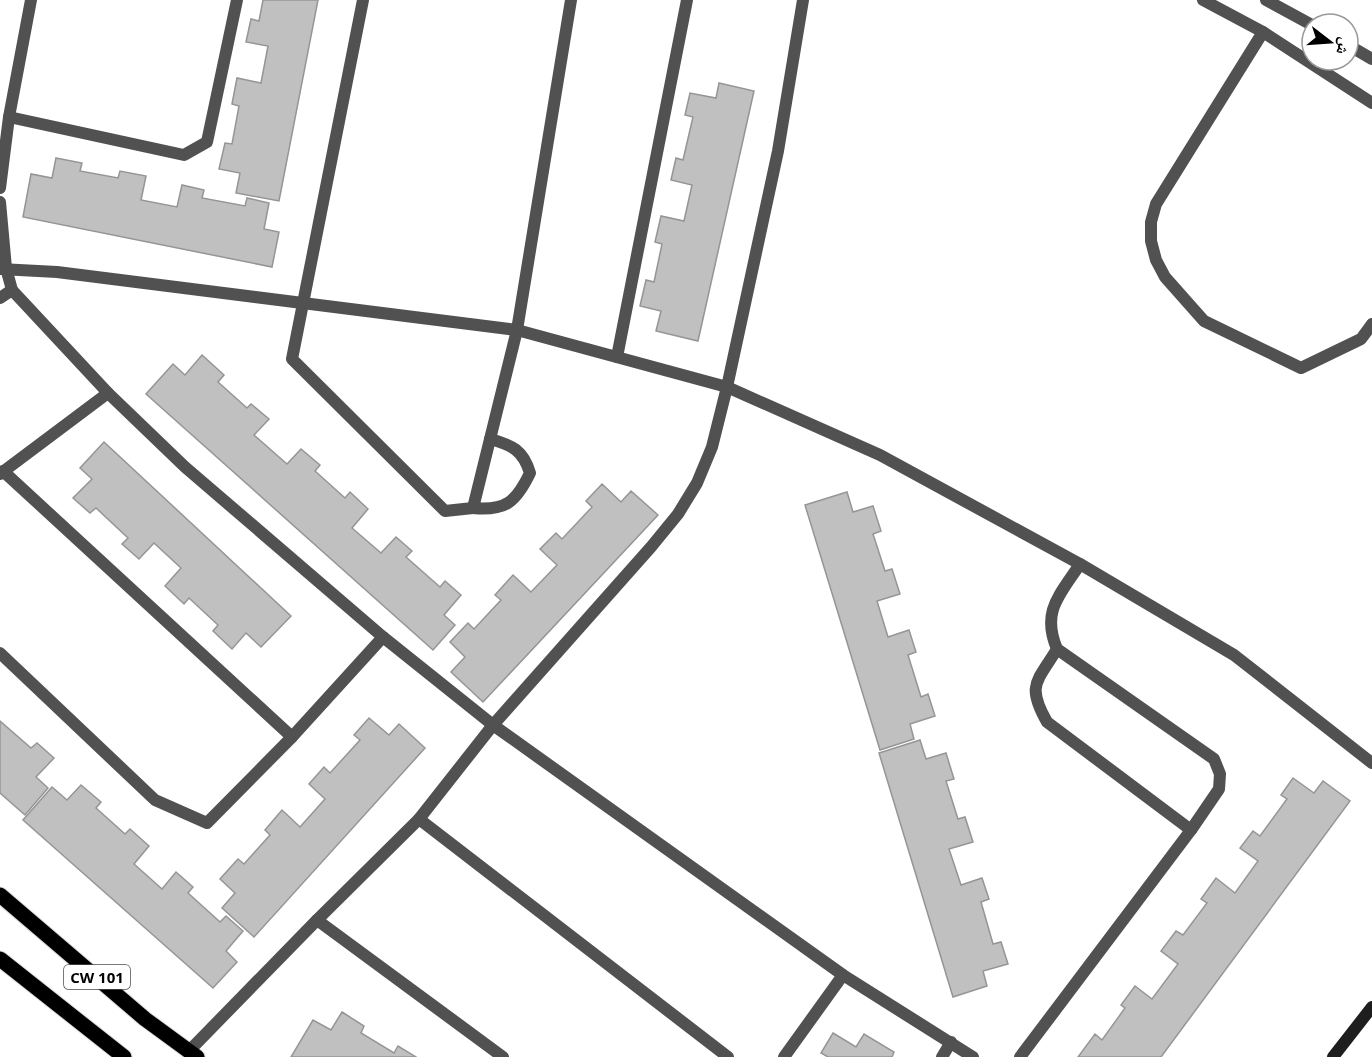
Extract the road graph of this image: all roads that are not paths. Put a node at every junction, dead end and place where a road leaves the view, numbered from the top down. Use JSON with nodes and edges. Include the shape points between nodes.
{"nodes":[{"id":1,"x":31,"y":0,"type":"edge"},
{"id":2,"x":237,"y":0,"type":"edge"},
{"id":3,"x":363,"y":0,"type":"edge"},
{"id":4,"x":572,"y":0,"type":"edge"},
{"id":5,"x":687,"y":0,"type":"edge"},
{"id":6,"x":803,"y":0,"type":"edge"},
{"id":7,"x":1203,"y":0,"type":"edge"},
{"id":8,"x":1266,"y":0,"type":"edge"},
{"id":9,"x":1300,"y":18,"type":"edge"},
{"id":10,"x":1263,"y":32,"type":"junction"},
{"id":11,"x":1372,"y":103,"type":"edge"},
{"id":12,"x":9,"y":117,"type":"junction"},
{"id":13,"x":0,"y":188,"type":"edge"},
{"id":14,"x":0,"y":202,"type":"edge"},
{"id":15,"x":3,"y":269,"type":"edge"},
{"id":16,"x":12,"y":290,"type":"junction"},
{"id":17,"x":0,"y":298,"type":"edge"},
{"id":18,"x":303,"y":301,"type":"junction"},
{"id":19,"x":1372,"y":324,"type":"edge"},
{"id":20,"x":517,"y":330,"type":"junction"},
{"id":21,"x":617,"y":357,"type":"junction"},
{"id":22,"x":727,"y":387,"type":"junction"},
{"id":23,"x":108,"y":393,"type":"junction"},
{"id":24,"x":490,"y":439,"type":"junction"},
{"id":25,"x":2,"y":472,"type":"edge"},
{"id":26,"x":473,"y":508,"type":"junction"},
{"id":27,"x":1080,"y":564,"type":"junction"},
{"id":28,"x":383,"y":637,"type":"junction"},
{"id":29,"x":1057,"y":649,"type":"junction"},
{"id":30,"x":0,"y":653,"type":"edge"},
{"id":31,"x":493,"y":725,"type":"junction"},
{"id":32,"x":292,"y":737,"type":"junction"},
{"id":33,"x":1372,"y":763,"type":"edge"},
{"id":34,"x":419,"y":819,"type":"junction"},
{"id":35,"x":1191,"y":831,"type":"junction"},
{"id":36,"x":0,"y":895,"type":"edge"},
{"id":37,"x":316,"y":920,"type":"junction"},
{"id":38,"x":0,"y":959,"type":"edge"},
{"id":39,"x":843,"y":975,"type":"junction"},
{"id":40,"x":1372,"y":1007,"type":"edge"},
{"id":41,"x":951,"y":1042,"type":"junction"},
{"id":42,"x":193,"y":1054,"type":"edge"},
{"id":43,"x":124,"y":1057,"type":"edge"},
{"id":44,"x":503,"y":1057,"type":"edge"},
{"id":45,"x":728,"y":1057,"type":"edge"},
{"id":46,"x":784,"y":1057,"type":"edge"},
{"id":47,"x":942,"y":1057,"type":"edge"},
{"id":48,"x":973,"y":1057,"type":"edge"},
{"id":49,"x":1020,"y":1057,"type":"edge"},
{"id":50,"x":1333,"y":1057,"type":"edge"}],
"edges":[{"from":1,"to":12,"type":"street"},
{"from":2,"to":12,"type":"street","via":[[207,142],[196,149],[184,155]]},
{"from":3,"to":18,"type":"street"},
{"from":4,"to":20,"type":"street"},
{"from":5,"to":21,"type":"street"},
{"from":6,"to":22,"type":"street","via":[[778,151]]},
{"from":7,"to":10,"type":"street"},
{"from":8,"to":9,"type":"street"},
{"from":10,"to":11,"type":"street"},
{"from":10,"to":19,"type":"street","via":[[1156,204],[1151,222],[1156,260],[1165,277],[1204,321],[1301,368],[1361,339]]},
{"from":12,"to":13,"type":"street"},
{"from":14,"to":15,"type":"street"},
{"from":15,"to":16,"type":"street"},
{"from":15,"to":18,"type":"street"},
{"from":16,"to":17,"type":"street"},
{"from":16,"to":23,"type":"street"},
{"from":18,"to":20,"type":"street"},
{"from":18,"to":26,"type":"street","via":[[292,359],[445,512]]},
{"from":20,"to":21,"type":"street"},
{"from":20,"to":24,"type":"street"},
{"from":21,"to":22,"type":"street"},
{"from":22,"to":27,"type":"street","via":[[880,455]]},
{"from":22,"to":31,"type":"street","via":[[712,447],[678,514]]},
{"from":23,"to":25,"type":"street"},
{"from":23,"to":28,"type":"street","via":[[185,467]]},
{"from":24,"to":26,"type":"street"},
{"from":24,"to":26,"type":"street","via":[[513,446],[526,459],[530,473],[521,490],[505,506],[492,510]]},
{"from":25,"to":32,"type":"street"},
{"from":27,"to":29,"type":"street","via":[[1051,612],[1049,631]]},
{"from":27,"to":33,"type":"street","via":[[1234,655]]},
{"from":28,"to":31,"type":"street"},
{"from":28,"to":32,"type":"street"},
{"from":29,"to":35,"type":"street","via":[[1034,687],[1035,702],[1047,722]]},
{"from":29,"to":35,"type":"street","via":[[1214,759],[1220,774],[1219,789]]},
{"from":30,"to":32,"type":"street","via":[[155,800],[207,823]]},
{"from":31,"to":34,"type":"street"},
{"from":31,"to":39,"type":"street"},
{"from":34,"to":37,"type":"street"},
{"from":34,"to":45,"type":"street"},
{"from":35,"to":49,"type":"street"},
{"from":36,"to":42,"type":"main road","number":"CW 101","via":[[145,1019]]},
{"from":37,"to":42,"type":"street"},
{"from":37,"to":44,"type":"street"},
{"from":38,"to":43,"type":"main road","number":"CW 101"},
{"from":39,"to":41,"type":"street"},
{"from":39,"to":46,"type":"street"},
{"from":40,"to":50,"type":"main road"},
{"from":41,"to":47,"type":"street"},
{"from":41,"to":48,"type":"street"}]}
